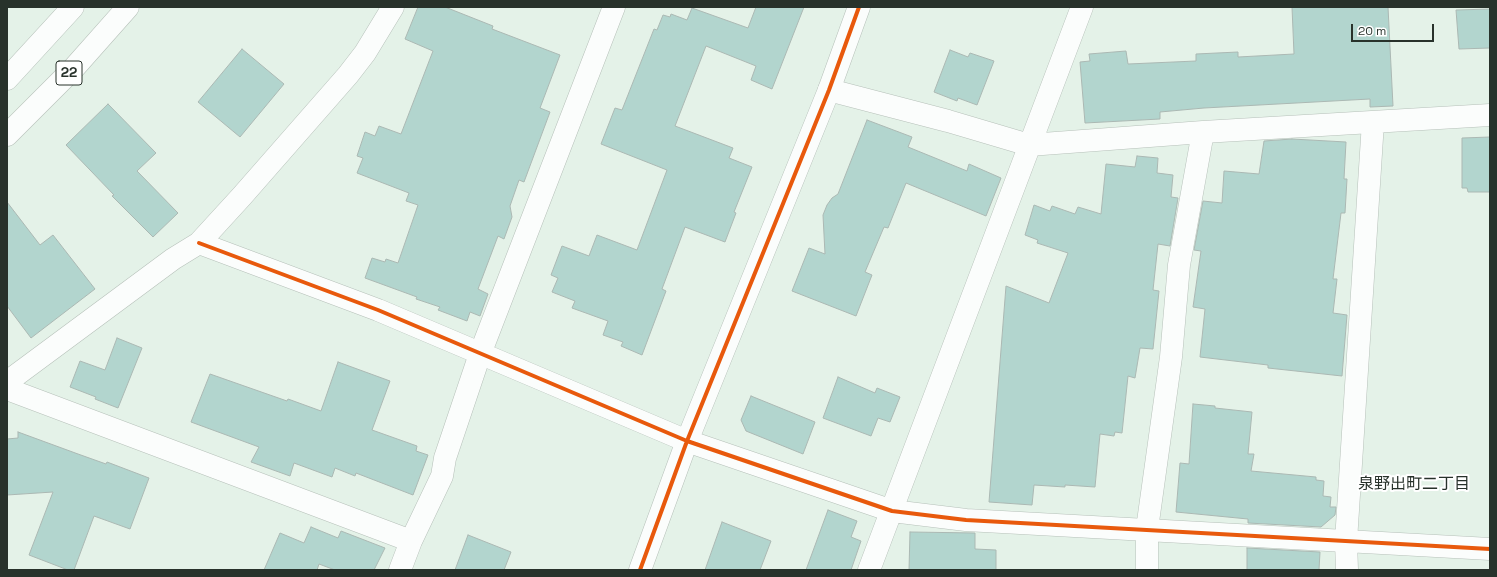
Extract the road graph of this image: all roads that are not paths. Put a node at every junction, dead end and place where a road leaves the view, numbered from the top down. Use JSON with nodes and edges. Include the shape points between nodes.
{"nodes":[{"id":1,"x":73,"y":7,"type":"edge"},
{"id":2,"x":128,"y":7,"type":"edge"},
{"id":3,"x":393,"y":7,"type":"edge"},
{"id":4,"x":614,"y":7,"type":"edge"},
{"id":5,"x":859,"y":7,"type":"edge"},
{"id":6,"x":1082,"y":7,"type":"edge"},
{"id":7,"x":7,"y":79,"type":"edge"},
{"id":8,"x":829,"y":90,"type":"junction"},
{"id":9,"x":1490,"y":115,"type":"edge"},
{"id":10,"x":1373,"y":122,"type":"junction"},
{"id":11,"x":1203,"y":132,"type":"junction"},
{"id":12,"x":7,"y":135,"type":"edge"},
{"id":13,"x":1029,"y":145,"type":"junction"},
{"id":14,"x":199,"y":243,"type":"junction"},
{"id":15,"x":480,"y":354,"type":"junction"},
{"id":16,"x":7,"y":382,"type":"edge"},
{"id":17,"x":7,"y":389,"type":"edge"},
{"id":18,"x":687,"y":441,"type":"junction"},
{"id":19,"x":892,"y":511,"type":"junction"},
{"id":20,"x":1147,"y":529,"type":"junction"},
{"id":21,"x":411,"y":541,"type":"junction"},
{"id":22,"x":1346,"y":541,"type":"junction"},
{"id":23,"x":1490,"y":550,"type":"edge"},
{"id":24,"x":400,"y":570,"type":"edge"},
{"id":25,"x":640,"y":570,"type":"edge"},
{"id":26,"x":869,"y":570,"type":"edge"},
{"id":27,"x":1146,"y":570,"type":"edge"},
{"id":28,"x":1347,"y":570,"type":"edge"}],
"edges":[{"from":1,"to":7,"type":"street"},
{"from":2,"to":12,"type":"street","number":"22","via":[[73,70]]},
{"from":3,"to":14,"type":"street","via":[[365,53],[348,75]]},
{"from":4,"to":15,"type":"street"},
{"from":5,"to":8,"type":"street"},
{"from":6,"to":13,"type":"street"},
{"from":8,"to":13,"type":"street"},
{"from":8,"to":18,"type":"street"},
{"from":9,"to":10,"type":"street"},
{"from":10,"to":11,"type":"street"},
{"from":10,"to":22,"type":"street"},
{"from":11,"to":13,"type":"street"},
{"from":11,"to":20,"type":"street","via":[[1179,265],[1171,357]]},
{"from":13,"to":19,"type":"street"},
{"from":14,"to":15,"type":"street","via":[[378,310]]},
{"from":14,"to":16,"type":"street","via":[[173,259]]},
{"from":15,"to":18,"type":"street"},
{"from":15,"to":21,"type":"street","via":[[445,458],[442,476]]},
{"from":17,"to":21,"type":"street"},
{"from":18,"to":19,"type":"street"},
{"from":18,"to":25,"type":"street"},
{"from":19,"to":20,"type":"street","via":[[966,520]]},
{"from":19,"to":26,"type":"street"},
{"from":20,"to":22,"type":"street"},
{"from":20,"to":27,"type":"street"},
{"from":21,"to":24,"type":"street"},
{"from":22,"to":23,"type":"street"},
{"from":22,"to":28,"type":"street"}]}
